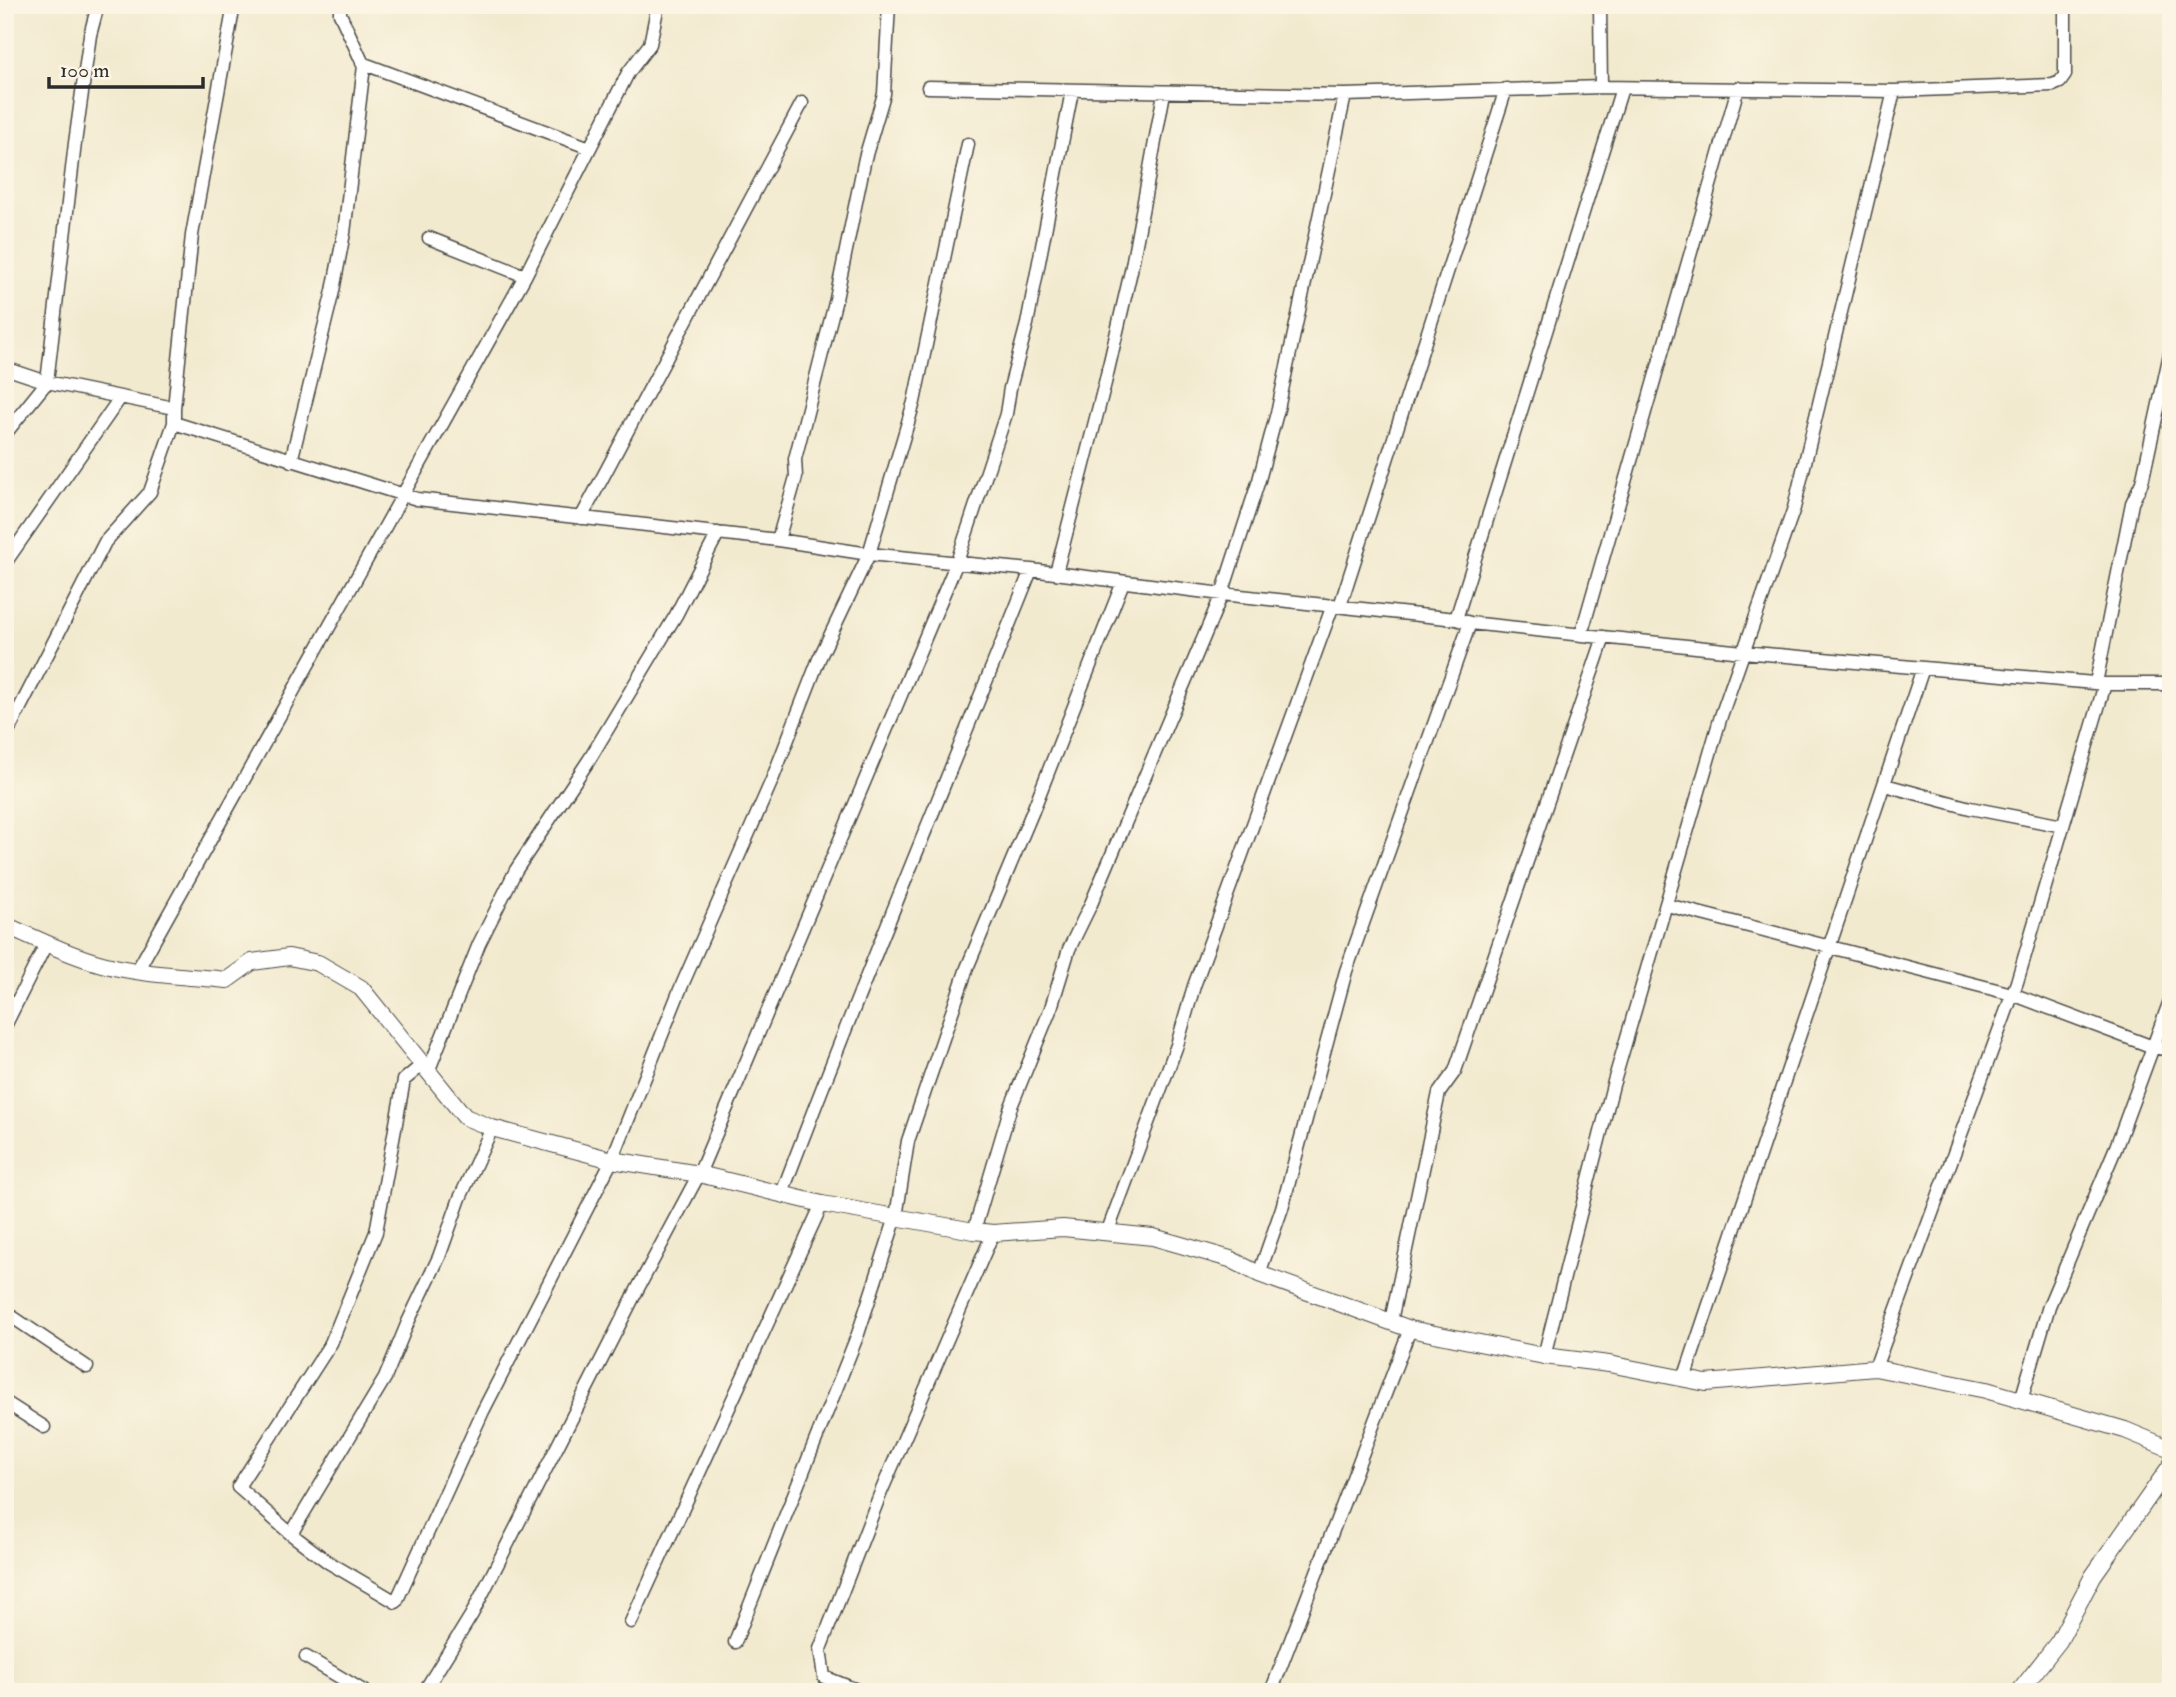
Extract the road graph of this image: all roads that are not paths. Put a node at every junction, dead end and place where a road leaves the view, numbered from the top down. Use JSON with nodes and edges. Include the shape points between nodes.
{"nodes":[{"id":1,"x":99,"y":5,"type":"edge"},
{"id":2,"x":234,"y":5,"type":"edge"},
{"id":3,"x":341,"y":5,"type":"edge"},
{"id":4,"x":658,"y":5,"type":"edge"},
{"id":5,"x":889,"y":5,"type":"edge"},
{"id":6,"x":1600,"y":5,"type":"edge"},
{"id":7,"x":2065,"y":5,"type":"edge"},
{"id":8,"x":362,"y":63,"type":"junction"},
{"id":9,"x":1601,"y":87,"type":"junction"},
{"id":10,"x":928,"y":88,"type":"dead end"},
{"id":11,"x":1622,"y":88,"type":"junction"},
{"id":12,"x":1738,"y":88,"type":"junction"},
{"id":13,"x":1506,"y":89,"type":"junction"},
{"id":14,"x":1072,"y":91,"type":"junction"},
{"id":15,"x":1894,"y":91,"type":"junction"},
{"id":16,"x":1164,"y":93,"type":"junction"},
{"id":17,"x":1345,"y":95,"type":"junction"},
{"id":18,"x":802,"y":103,"type":"dead end"},
{"id":19,"x":968,"y":144,"type":"dead end"},
{"id":20,"x":590,"y":148,"type":"junction"},
{"id":21,"x":429,"y":238,"type":"dead end"},
{"id":22,"x":525,"y":276,"type":"junction"},
{"id":23,"x":2171,"y":349,"type":"edge"},
{"id":24,"x":5,"y":368,"type":"edge"},
{"id":25,"x":47,"y":382,"type":"junction"},
{"id":26,"x":120,"y":398,"type":"junction"},
{"id":27,"x":174,"y":408,"type":"junction"},
{"id":28,"x":174,"y":423,"type":"junction"},
{"id":29,"x":5,"y":434,"type":"edge"},
{"id":30,"x":292,"y":461,"type":"junction"},
{"id":31,"x":402,"y":494,"type":"junction"},
{"id":32,"x":581,"y":518,"type":"junction"},
{"id":33,"x":718,"y":533,"type":"junction"},
{"id":34,"x":778,"y":540,"type":"junction"},
{"id":35,"x":869,"y":554,"type":"junction"},
{"id":36,"x":957,"y":562,"type":"junction"},
{"id":37,"x":5,"y":563,"type":"edge"},
{"id":38,"x":1031,"y":570,"type":"junction"},
{"id":39,"x":1056,"y":573,"type":"junction"},
{"id":40,"x":1123,"y":582,"type":"junction"},
{"id":41,"x":1222,"y":594,"type":"junction"},
{"id":42,"x":1337,"y":605,"type":"junction"},
{"id":43,"x":1456,"y":619,"type":"junction"},
{"id":44,"x":1470,"y":623,"type":"junction"},
{"id":45,"x":1581,"y":635,"type":"junction"},
{"id":46,"x":1604,"y":637,"type":"junction"},
{"id":47,"x":1743,"y":652,"type":"junction"},
{"id":48,"x":1923,"y":668,"type":"junction"},
{"id":49,"x":2101,"y":683,"type":"junction"},
{"id":50,"x":2171,"y":684,"type":"edge"},
{"id":51,"x":5,"y":737,"type":"edge"},
{"id":52,"x":1885,"y":785,"type":"junction"},
{"id":53,"x":2063,"y":826,"type":"junction"},
{"id":54,"x":1667,"y":905,"type":"junction"},
{"id":55,"x":5,"y":925,"type":"edge"},
{"id":56,"x":46,"y":944,"type":"junction"},
{"id":57,"x":1830,"y":946,"type":"junction"},
{"id":58,"x":136,"y":971,"type":"junction"},
{"id":59,"x":2012,"y":994,"type":"junction"},
{"id":60,"x":2171,"y":998,"type":"edge"},
{"id":61,"x":5,"y":1026,"type":"edge"},
{"id":62,"x":2153,"y":1047,"type":"junction"},
{"id":63,"x":2171,"y":1050,"type":"edge"},
{"id":64,"x":425,"y":1068,"type":"junction"},
{"id":65,"x":492,"y":1128,"type":"junction"},
{"id":66,"x":612,"y":1160,"type":"junction"},
{"id":67,"x":699,"y":1174,"type":"junction"},
{"id":68,"x":782,"y":1193,"type":"junction"},
{"id":69,"x":822,"y":1204,"type":"junction"},
{"id":70,"x":895,"y":1217,"type":"junction"},
{"id":71,"x":974,"y":1231,"type":"junction"},
{"id":72,"x":992,"y":1233,"type":"junction"},
{"id":73,"x":1107,"y":1233,"type":"junction"},
{"id":74,"x":1259,"y":1274,"type":"junction"},
{"id":75,"x":5,"y":1312,"type":"edge"},
{"id":76,"x":1391,"y":1321,"type":"junction"},
{"id":77,"x":1410,"y":1329,"type":"junction"},
{"id":78,"x":1544,"y":1356,"type":"junction"},
{"id":79,"x":87,"y":1367,"type":"dead end"},
{"id":80,"x":1875,"y":1368,"type":"junction"},
{"id":81,"x":1684,"y":1379,"type":"junction"},
{"id":82,"x":2021,"y":1400,"type":"junction"},
{"id":83,"x":5,"y":1402,"type":"edge"},
{"id":84,"x":44,"y":1427,"type":"dead end"},
{"id":85,"x":2171,"y":1449,"type":"edge"},
{"id":86,"x":2171,"y":1465,"type":"edge"},
{"id":87,"x":291,"y":1534,"type":"junction"},
{"id":88,"x":631,"y":1622,"type":"dead end"},
{"id":89,"x":735,"y":1642,"type":"dead end"},
{"id":90,"x":306,"y":1657,"type":"dead end"},
{"id":91,"x":365,"y":1692,"type":"edge"},
{"id":92,"x":424,"y":1692,"type":"edge"},
{"id":93,"x":862,"y":1692,"type":"edge"},
{"id":94,"x":1271,"y":1692,"type":"edge"},
{"id":95,"x":2019,"y":1692,"type":"edge"}],
"edges":[{"from":1,"to":25,"type":"street","via":[[90,34]]},
{"from":2,"to":27,"type":"street","via":[[192,235]]},
{"from":3,"to":8,"type":"street","via":[[340,14]]},
{"from":4,"to":20,"type":"street","via":[[650,44],[628,73]]},
{"from":5,"to":34,"type":"street","via":[[884,94],[865,158],[836,299],[795,459],[796,477]]},
{"from":6,"to":9,"type":"street"},
{"from":7,"to":15,"type":"street","via":[[2065,75],[2060,82]]},
{"from":8,"to":20,"type":"street"},
{"from":8,"to":30,"type":"street","via":[[344,233]]},
{"from":9,"to":11,"type":"street"},
{"from":9,"to":13,"type":"street"},
{"from":10,"to":14,"type":"street"},
{"from":11,"to":12,"type":"street"},
{"from":11,"to":43,"type":"street"},
{"from":12,"to":15,"type":"street"},
{"from":12,"to":45,"type":"street"},
{"from":13,"to":17,"type":"street"},
{"from":13,"to":42,"type":"street"},
{"from":14,"to":16,"type":"street"},
{"from":14,"to":36,"type":"street","via":[[1006,414]]},
{"from":15,"to":47,"type":"street","via":[[1794,508]]},
{"from":16,"to":17,"type":"street"},
{"from":16,"to":39,"type":"street","via":[[1131,271]]},
{"from":17,"to":41,"type":"street","via":[[1278,409]]},
{"from":18,"to":32,"type":"street"},
{"from":19,"to":35,"type":"street","via":[[914,402]]},
{"from":20,"to":22,"type":"street"},
{"from":21,"to":22,"type":"street"},
{"from":22,"to":31,"type":"street"},
{"from":23,"to":49,"type":"street","via":[[2142,482],[2124,537]]},
{"from":24,"to":25,"type":"street"},
{"from":25,"to":26,"type":"street"},
{"from":25,"to":29,"type":"street"},
{"from":26,"to":27,"type":"street"},
{"from":26,"to":37,"type":"street"},
{"from":27,"to":28,"type":"street"},
{"from":28,"to":30,"type":"street"},
{"from":28,"to":51,"type":"street","via":[[150,492],[105,542]]},
{"from":30,"to":31,"type":"street"},
{"from":31,"to":32,"type":"street"},
{"from":31,"to":58,"type":"street"},
{"from":32,"to":33,"type":"street"},
{"from":33,"to":34,"type":"street"},
{"from":33,"to":64,"type":"street","via":[[676,615],[516,870]]},
{"from":34,"to":35,"type":"street"},
{"from":35,"to":36,"type":"street"},
{"from":35,"to":66,"type":"street","via":[[819,659]]},
{"from":36,"to":38,"type":"street"},
{"from":36,"to":67,"type":"street"},
{"from":38,"to":39,"type":"street"},
{"from":38,"to":68,"type":"street"},
{"from":39,"to":40,"type":"street"},
{"from":40,"to":41,"type":"street"},
{"from":40,"to":70,"type":"street","via":[[967,968],[908,1141]]},
{"from":41,"to":42,"type":"street"},
{"from":41,"to":71,"type":"street","via":[[1069,949],[1051,1009],[1010,1109]]},
{"from":42,"to":43,"type":"street"},
{"from":42,"to":73,"type":"street"},
{"from":43,"to":44,"type":"street"},
{"from":44,"to":45,"type":"street"},
{"from":44,"to":74,"type":"street","via":[[1346,971],[1282,1208]]},
{"from":45,"to":46,"type":"street"},
{"from":46,"to":47,"type":"street"},
{"from":46,"to":76,"type":"street","via":[[1455,1071],[1438,1093]]},
{"from":47,"to":48,"type":"street"},
{"from":47,"to":54,"type":"street"},
{"from":48,"to":49,"type":"street"},
{"from":48,"to":52,"type":"street"},
{"from":49,"to":50,"type":"street"},
{"from":49,"to":53,"type":"street"},
{"from":52,"to":53,"type":"street"},
{"from":52,"to":57,"type":"street"},
{"from":53,"to":59,"type":"street"},
{"from":54,"to":57,"type":"street"},
{"from":54,"to":78,"type":"street","via":[[1613,1084]]},
{"from":55,"to":56,"type":"street"},
{"from":56,"to":58,"type":"street"},
{"from":56,"to":61,"type":"street"},
{"from":57,"to":59,"type":"street"},
{"from":57,"to":81,"type":"street"},
{"from":58,"to":64,"type":"street","via":[[227,980],[252,962],[289,957],[318,963],[361,988]]},
{"from":59,"to":62,"type":"street"},
{"from":59,"to":80,"type":"street"},
{"from":60,"to":62,"type":"street"},
{"from":62,"to":63,"type":"street"},
{"from":62,"to":82,"type":"street","via":[[2049,1306]]},
{"from":64,"to":65,"type":"street","via":[[465,1117]]},
{"from":64,"to":87,"type":"street","via":[[404,1080],[376,1232],[331,1343],[238,1487]]},
{"from":65,"to":66,"type":"street"},
{"from":65,"to":87,"type":"street","via":[[385,1378]]},
{"from":66,"to":67,"type":"street"},
{"from":66,"to":87,"type":"street","via":[[483,1411],[396,1602]]},
{"from":67,"to":68,"type":"street"},
{"from":67,"to":92,"type":"street","via":[[472,1614]]},
{"from":68,"to":69,"type":"street"},
{"from":69,"to":70,"type":"street"},
{"from":69,"to":88,"type":"street"},
{"from":70,"to":71,"type":"street"},
{"from":70,"to":89,"type":"street","via":[[858,1334]]},
{"from":71,"to":72,"type":"street"},
{"from":72,"to":73,"type":"street","via":[[1063,1228]]},
{"from":72,"to":93,"type":"street","via":[[881,1492],[820,1649],[824,1677]]},
{"from":73,"to":74,"type":"street","via":[[1153,1237],[1230,1259]]},
{"from":74,"to":76,"type":"street"},
{"from":75,"to":79,"type":"street"},
{"from":76,"to":77,"type":"street"},
{"from":77,"to":78,"type":"street"},
{"from":77,"to":94,"type":"street"},
{"from":78,"to":81,"type":"street"},
{"from":80,"to":81,"type":"street","via":[[1706,1383]]},
{"from":80,"to":82,"type":"street"},
{"from":82,"to":85,"type":"street","via":[[2125,1430]]},
{"from":83,"to":84,"type":"street"},
{"from":86,"to":95,"type":"street","via":[[2093,1576],[2059,1641]]},
{"from":90,"to":91,"type":"street"}]}
